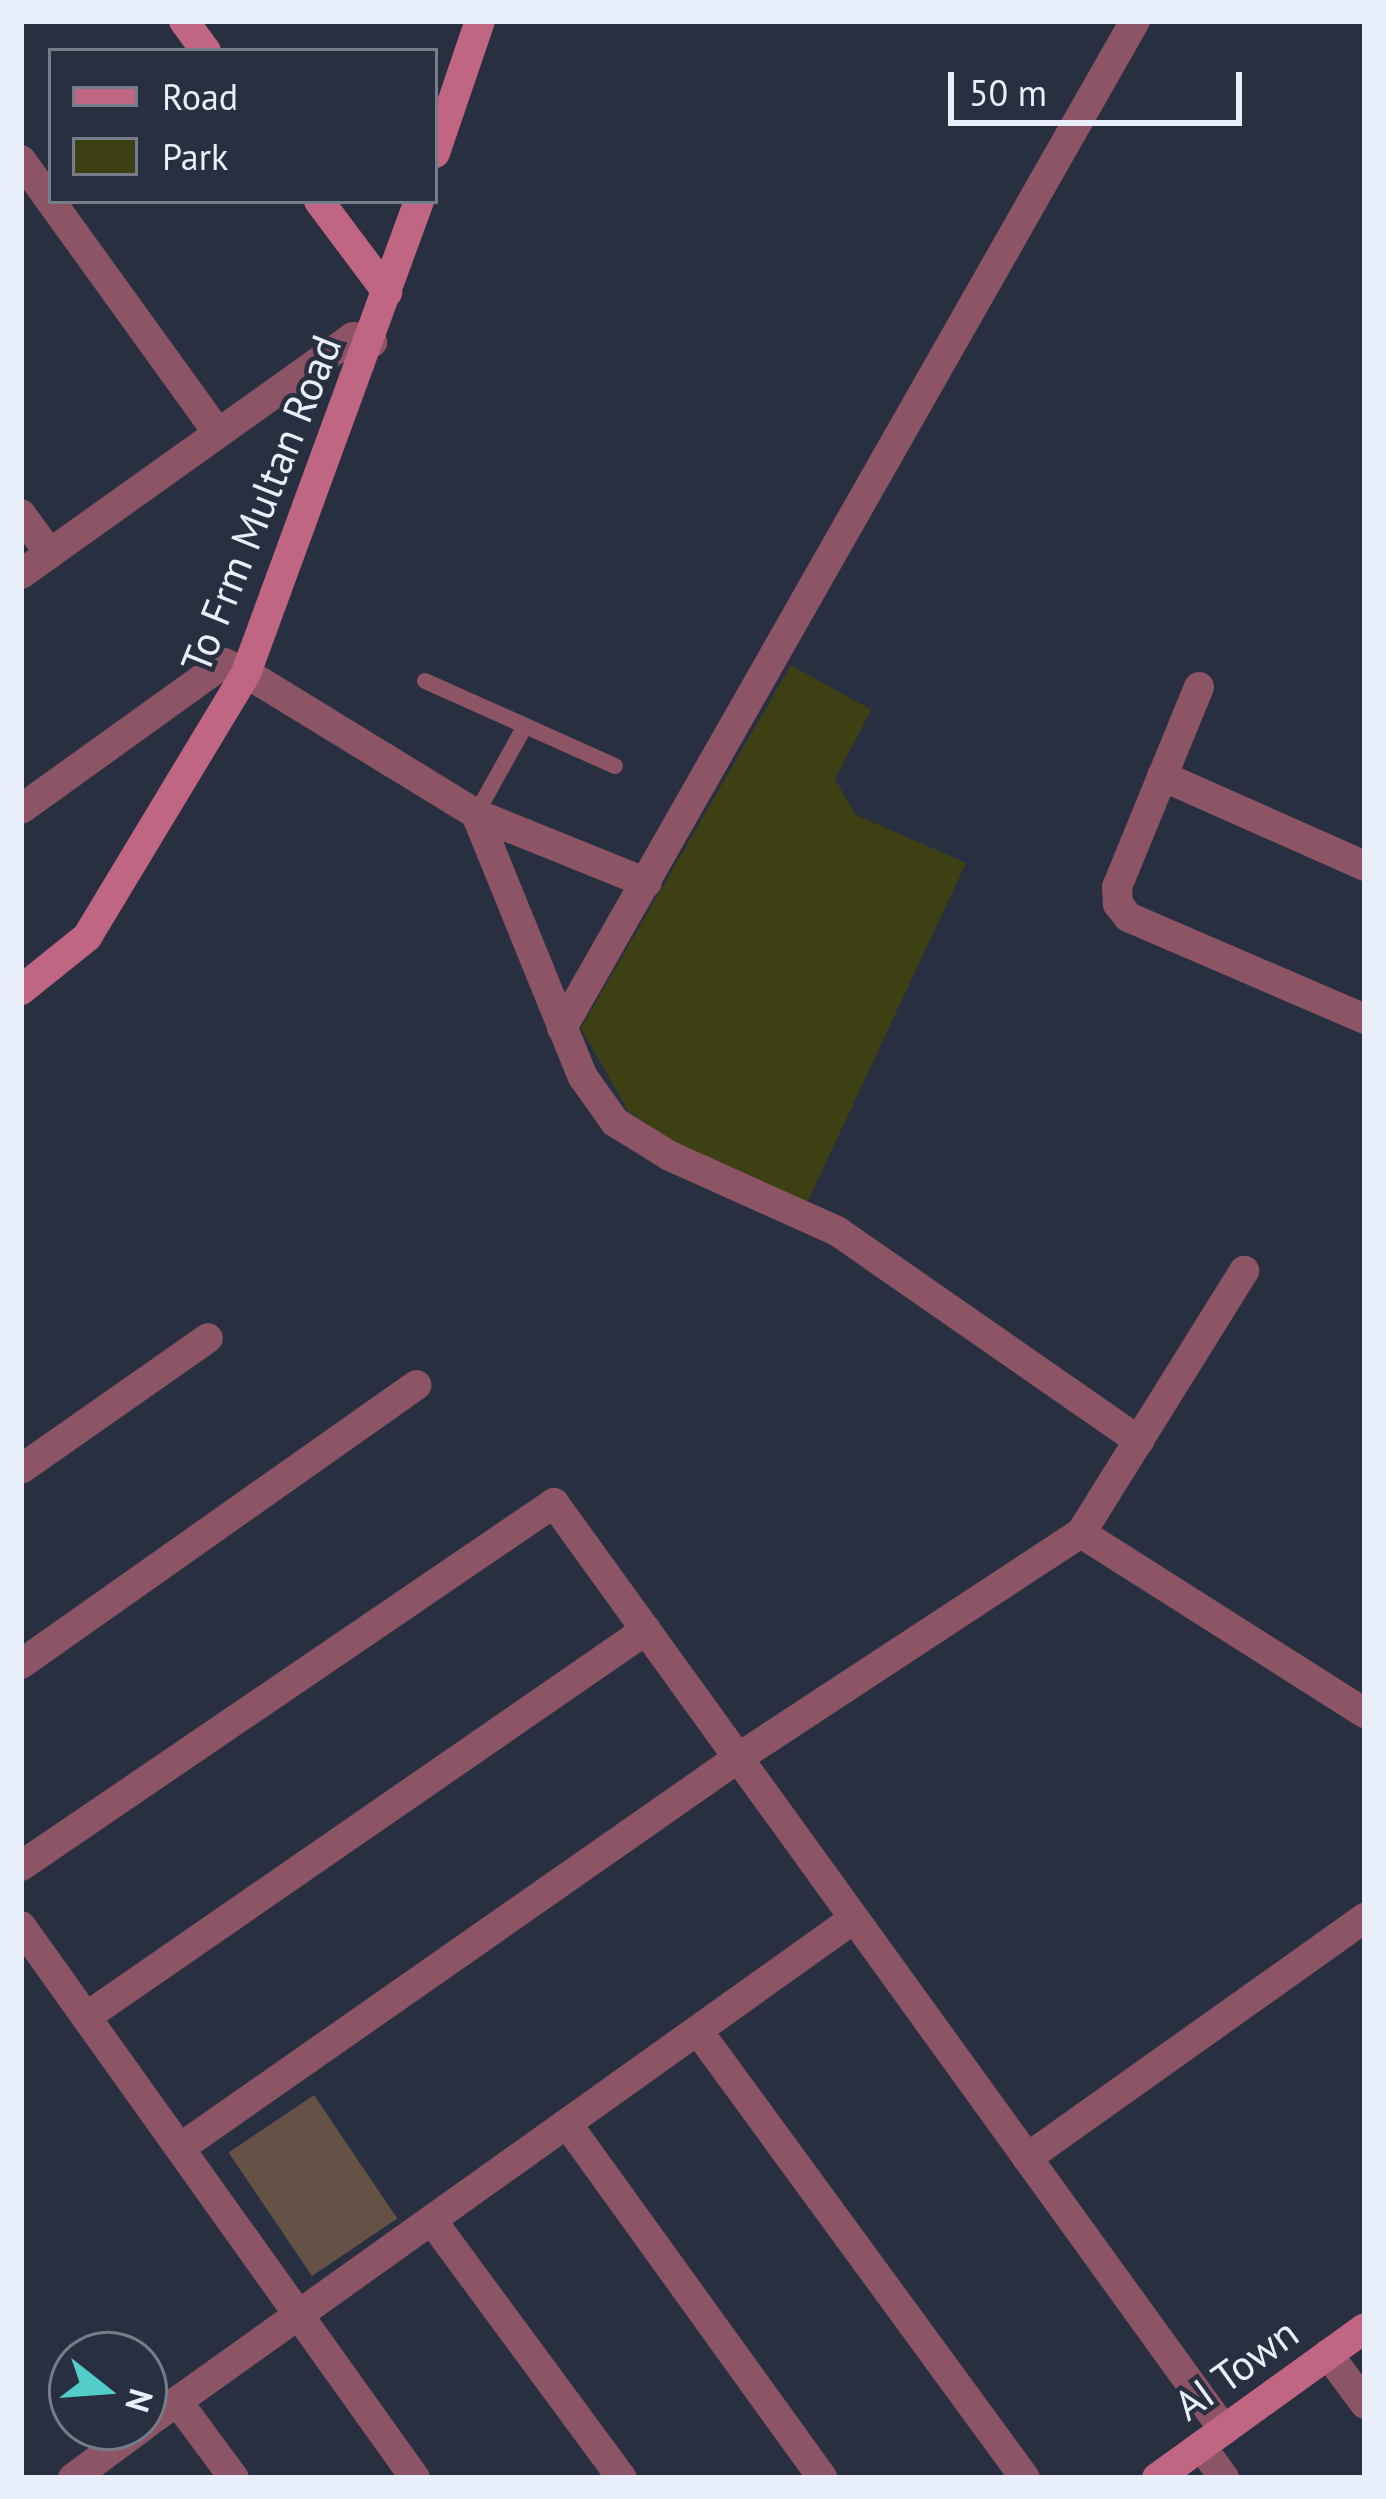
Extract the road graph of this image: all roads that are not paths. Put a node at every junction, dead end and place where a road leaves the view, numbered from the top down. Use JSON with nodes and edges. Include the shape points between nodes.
{"nodes":[{"id":1,"x":184,"y":21,"type":"edge"},
{"id":2,"x":480,"y":21,"type":"edge"},
{"id":3,"x":1135,"y":21,"type":"edge"},
{"id":4,"x":204,"y":48,"type":"edge"},
{"id":5,"x":438,"y":144,"type":"edge"},
{"id":6,"x":21,"y":160,"type":"edge"},
{"id":7,"x":48,"y":197,"type":"edge"},
{"id":8,"x":53,"y":204,"type":"edge"},
{"id":9,"x":321,"y":204,"type":"edge"},
{"id":10,"x":417,"y":204,"type":"edge"},
{"id":11,"x":387,"y":292,"type":"junction"},
{"id":12,"x":371,"y":342,"type":"junction"},
{"id":13,"x":215,"y":429,"type":"junction"},
{"id":14,"x":21,"y":514,"type":"edge"},
{"id":15,"x":50,"y":554,"type":"junction"},
{"id":16,"x":21,"y":574,"type":"edge"},
{"id":17,"x":246,"y":673,"type":"junction"},
{"id":18,"x":425,"y":681,"type":"dead end"},
{"id":19,"x":1199,"y":686,"type":"dead end"},
{"id":20,"x":525,"y":726,"type":"junction"},
{"id":21,"x":615,"y":766,"type":"dead end"},
{"id":22,"x":1162,"y":776,"type":"junction"},
{"id":23,"x":21,"y":809,"type":"edge"},
{"id":24,"x":476,"y":814,"type":"junction"},
{"id":25,"x":1365,"y":866,"type":"edge"},
{"id":26,"x":647,"y":883,"type":"junction"},
{"id":27,"x":21,"y":990,"type":"edge"},
{"id":28,"x":1365,"y":1019,"type":"edge"},
{"id":29,"x":562,"y":1028,"type":"junction"},
{"id":30,"x":1244,"y":1271,"type":"dead end"},
{"id":31,"x":208,"y":1338,"type":"dead end"},
{"id":32,"x":416,"y":1384,"type":"dead end"},
{"id":33,"x":1139,"y":1441,"type":"junction"},
{"id":34,"x":21,"y":1469,"type":"edge"},
{"id":35,"x":1081,"y":1533,"type":"junction"},
{"id":36,"x":646,"y":1630,"type":"junction"},
{"id":37,"x":21,"y":1664,"type":"edge"},
{"id":38,"x":1365,"y":1713,"type":"edge"},
{"id":39,"x":738,"y":1757,"type":"junction"},
{"id":40,"x":21,"y":1866,"type":"edge"},
{"id":41,"x":1365,"y":1918,"type":"edge"},
{"id":42,"x":852,"y":1920,"type":"junction"},
{"id":43,"x":21,"y":1926,"type":"edge"},
{"id":44,"x":86,"y":2017,"type":"junction"},
{"id":45,"x":698,"y":2031,"type":"junction"},
{"id":46,"x":568,"y":2126,"type":"junction"},
{"id":47,"x":180,"y":2147,"type":"junction"},
{"id":48,"x":1027,"y":2158,"type":"junction"},
{"id":49,"x":433,"y":2222,"type":"junction"},
{"id":50,"x":300,"y":2312,"type":"junction"},
{"id":51,"x":1365,"y":2327,"type":"edge"},
{"id":52,"x":1328,"y":2354,"type":"junction"},
{"id":53,"x":177,"y":2401,"type":"junction"},
{"id":54,"x":1365,"y":2404,"type":"edge"},
{"id":55,"x":168,"y":2408,"type":"edge"},
{"id":56,"x":1213,"y":2438,"type":"junction"},
{"id":57,"x":109,"y":2451,"type":"edge"},
{"id":58,"x":73,"y":2478,"type":"edge"},
{"id":59,"x":235,"y":2478,"type":"edge"},
{"id":60,"x":415,"y":2478,"type":"edge"},
{"id":61,"x":622,"y":2478,"type":"edge"},
{"id":62,"x":823,"y":2478,"type":"edge"},
{"id":63,"x":1024,"y":2478,"type":"edge"},
{"id":64,"x":1157,"y":2478,"type":"edge"},
{"id":65,"x":1225,"y":2478,"type":"edge"}],
"edges":[{"from":1,"to":4,"type":"street"},
{"from":2,"to":5,"type":"street"},
{"from":3,"to":26,"type":"street"},
{"from":6,"to":7,"type":"street"},
{"from":8,"to":13,"type":"street"},
{"from":9,"to":11,"type":"street"},
{"from":10,"to":11,"type":"street","name":"To Frm Multan Road"},
{"from":11,"to":12,"type":"street","name":"To Frm Multan Road"},
{"from":12,"to":13,"type":"street","via":[[353,337]]},
{"from":12,"to":17,"type":"street","name":"To Frm Multan Road"},
{"from":13,"to":15,"type":"street"},
{"from":14,"to":15,"type":"street"},
{"from":15,"to":16,"type":"street"},
{"from":17,"to":23,"type":"street","via":[[224,663]]},
{"from":17,"to":24,"type":"street"},
{"from":17,"to":27,"type":"street","name":"To Frm Multan Road","via":[[87,937]]},
{"from":18,"to":20,"type":"lane"},
{"from":19,"to":22,"type":"street"},
{"from":20,"to":21,"type":"lane"},
{"from":20,"to":24,"type":"lane"},
{"from":22,"to":25,"type":"street"},
{"from":22,"to":28,"type":"street","via":[[1117,887],[1128,917]]},
{"from":24,"to":26,"type":"street"},
{"from":24,"to":29,"type":"street"},
{"from":26,"to":29,"type":"street"},
{"from":29,"to":33,"type":"street","via":[[615,1122],[670,1156],[837,1231]]},
{"from":30,"to":33,"type":"street"},
{"from":31,"to":34,"type":"street"},
{"from":32,"to":37,"type":"street"},
{"from":33,"to":35,"type":"street"},
{"from":35,"to":38,"type":"street"},
{"from":35,"to":39,"type":"street"},
{"from":36,"to":39,"type":"street"},
{"from":36,"to":40,"type":"street","via":[[554,1503]]},
{"from":36,"to":44,"type":"street"},
{"from":39,"to":42,"type":"street"},
{"from":39,"to":47,"type":"street"},
{"from":41,"to":48,"type":"street"},
{"from":42,"to":45,"type":"street"},
{"from":42,"to":48,"type":"street"},
{"from":43,"to":44,"type":"street"},
{"from":44,"to":47,"type":"street"},
{"from":45,"to":46,"type":"street"},
{"from":45,"to":63,"type":"street"},
{"from":46,"to":49,"type":"street"},
{"from":46,"to":62,"type":"street"},
{"from":47,"to":50,"type":"street"},
{"from":48,"to":56,"type":"street"},
{"from":49,"to":50,"type":"street"},
{"from":49,"to":61,"type":"street"},
{"from":50,"to":53,"type":"street"},
{"from":50,"to":60,"type":"street"},
{"from":51,"to":52,"type":"street","name":"AI Town"},
{"from":52,"to":54,"type":"street"},
{"from":52,"to":56,"type":"street","name":"AI Town"},
{"from":53,"to":55,"type":"street"},
{"from":53,"to":59,"type":"street"},
{"from":56,"to":64,"type":"street","name":"AI Town"},
{"from":56,"to":65,"type":"street"},
{"from":57,"to":58,"type":"street"}]}
